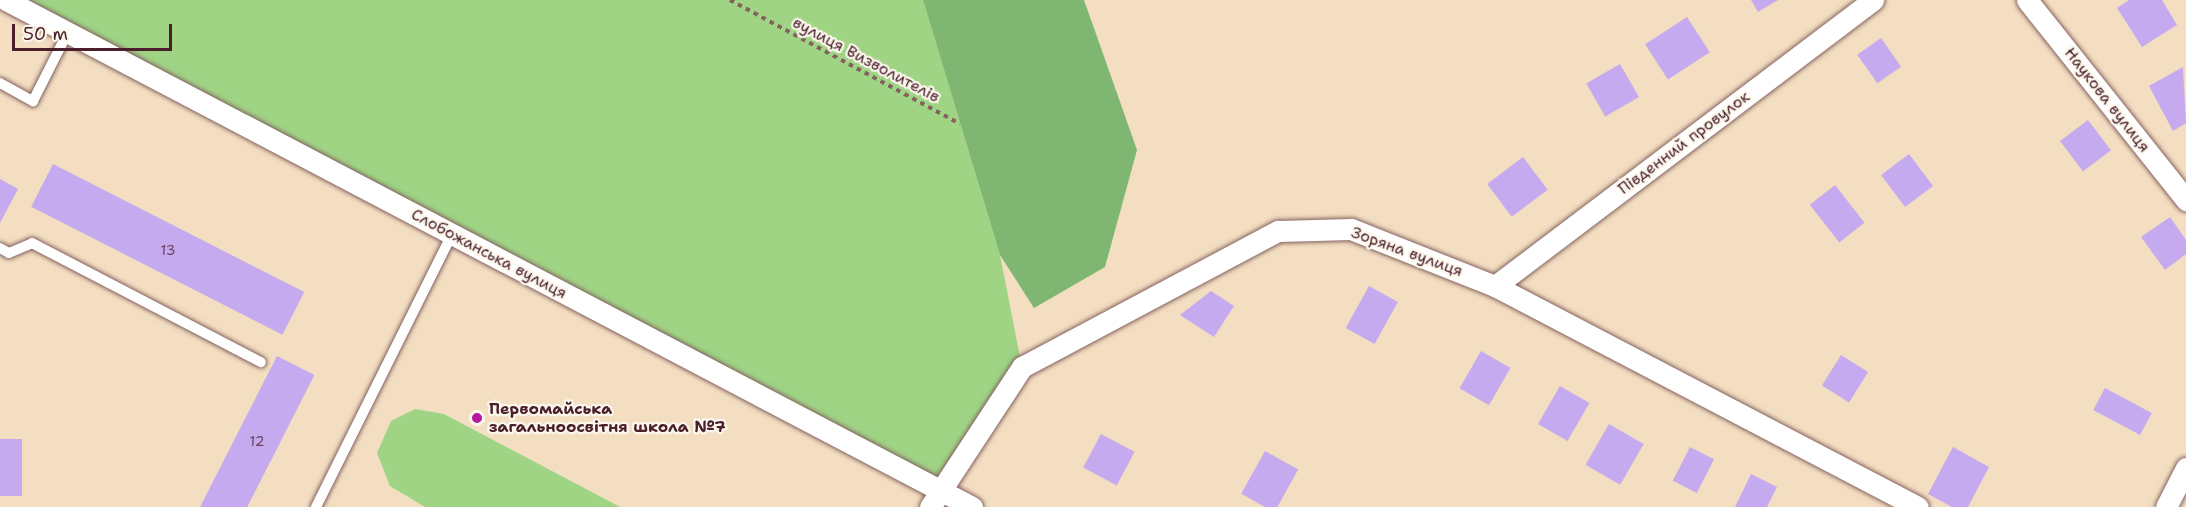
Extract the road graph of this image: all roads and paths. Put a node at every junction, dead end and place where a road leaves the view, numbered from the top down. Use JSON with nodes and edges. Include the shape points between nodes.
{"nodes":[{"id":1,"x":6,"y":0,"type":"edge"},
{"id":2,"x":730,"y":0,"type":"edge"},
{"id":3,"x":1873,"y":0,"type":"edge"},
{"id":4,"x":2027,"y":0,"type":"edge"},
{"id":5,"x":68,"y":32,"type":"junction"},
{"id":6,"x":0,"y":83,"type":"edge"},
{"id":7,"x":960,"y":124,"type":"dead end"},
{"id":8,"x":2186,"y":200,"type":"edge"},
{"id":9,"x":452,"y":234,"type":"junction"},
{"id":10,"x":0,"y":248,"type":"edge"},
{"id":11,"x":1495,"y":286,"type":"junction"},
{"id":12,"x":261,"y":362,"type":"dead end"},
{"id":13,"x":2186,"y":468,"type":"edge"},
{"id":14,"x":935,"y":499,"type":"edge"},
{"id":15,"x":316,"y":507,"type":"edge"},
{"id":16,"x":972,"y":507,"type":"edge"},
{"id":17,"x":1918,"y":507,"type":"edge"},
{"id":18,"x":2166,"y":507,"type":"edge"}],
"edges":[{"from":1,"to":5,"type":"street","name":"Слобожанська вулиця"},
{"from":2,"to":7,"type":"path","name":"вулиця Визволителів"},
{"from":3,"to":11,"type":"street","name":"Південний провулок"},
{"from":4,"to":8,"type":"street","name":"Наукова вулиця"},
{"from":5,"to":6,"type":"lane","via":[[33,101]]},
{"from":5,"to":9,"type":"street","name":"Слобожанська вулиця"},
{"from":9,"to":14,"type":"street","name":"Слобожанська вулиця"},
{"from":9,"to":15,"type":"lane"},
{"from":10,"to":12,"type":"lane","via":[[9,253],[32,243]]},
{"from":11,"to":14,"type":"street","name":"Зоряна вулиця","via":[[1352,229],[1278,231],[1022,367]]},
{"from":11,"to":17,"type":"street","name":"Зоряна вулиця"},
{"from":13,"to":18,"type":"street"},
{"from":14,"to":16,"type":"street","name":"Слобожанська вулиця"}]}
